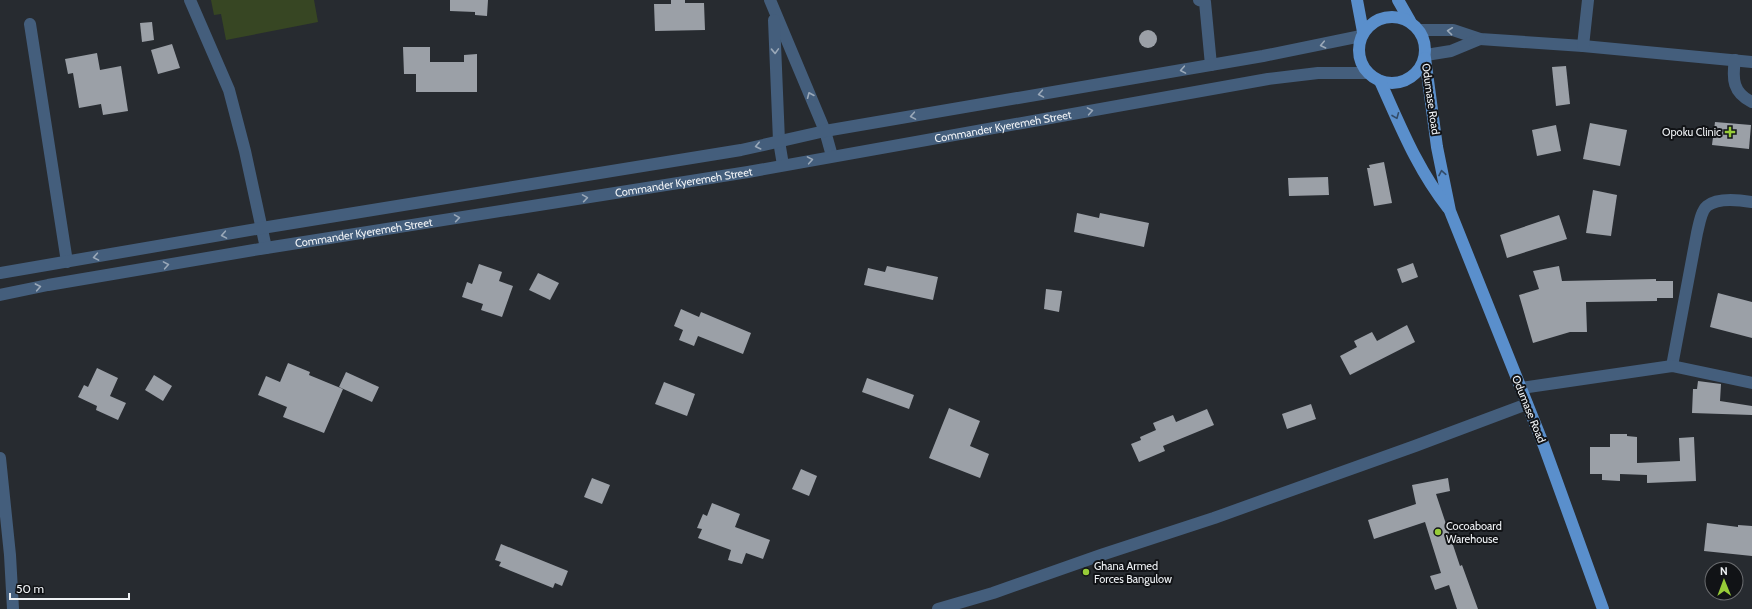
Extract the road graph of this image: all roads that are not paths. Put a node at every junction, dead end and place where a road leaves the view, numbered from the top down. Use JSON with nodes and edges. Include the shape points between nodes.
{"nodes":[{"id":1,"x":190,"y":0,"type":"edge"},
{"id":2,"x":770,"y":0,"type":"edge"},
{"id":3,"x":1199,"y":0,"type":"edge"},
{"id":4,"x":1357,"y":0,"type":"edge"},
{"id":5,"x":1398,"y":0,"type":"edge"},
{"id":6,"x":1588,"y":0,"type":"edge"},
{"id":7,"x":774,"y":12,"type":"junction"},
{"id":8,"x":1410,"y":21,"type":"junction"},
{"id":9,"x":30,"y":24,"type":"dead end"},
{"id":10,"x":1420,"y":30,"type":"junction"},
{"id":11,"x":1362,"y":34,"type":"junction"},
{"id":12,"x":1480,"y":39,"type":"junction"},
{"id":13,"x":1583,"y":46,"type":"junction"},
{"id":14,"x":1426,"y":56,"type":"junction"},
{"id":15,"x":1735,"y":60,"type":"junction"},
{"id":16,"x":1752,"y":62,"type":"edge"},
{"id":17,"x":1211,"y":65,"type":"junction"},
{"id":18,"x":1368,"y":73,"type":"junction"},
{"id":19,"x":1380,"y":80,"type":"junction"},
{"id":20,"x":1752,"y":102,"type":"edge"},
{"id":21,"x":825,"y":131,"type":"junction"},
{"id":22,"x":779,"y":141,"type":"junction"},
{"id":23,"x":832,"y":156,"type":"junction"},
{"id":24,"x":783,"y":165,"type":"junction"},
{"id":25,"x":1752,"y":202,"type":"edge"},
{"id":26,"x":1450,"y":211,"type":"junction"},
{"id":27,"x":262,"y":228,"type":"junction"},
{"id":28,"x":266,"y":248,"type":"junction"},
{"id":29,"x":67,"y":262,"type":"junction"},
{"id":30,"x":0,"y":273,"type":"edge"},
{"id":31,"x":0,"y":295,"type":"edge"},
{"id":32,"x":1672,"y":366,"type":"junction"},
{"id":33,"x":1752,"y":383,"type":"edge"},
{"id":34,"x":1521,"y":388,"type":"junction"},
{"id":35,"x":1527,"y":404,"type":"junction"},
{"id":36,"x":0,"y":458,"type":"edge"},
{"id":37,"x":13,"y":609,"type":"edge"},
{"id":38,"x":938,"y":609,"type":"edge"},
{"id":39,"x":1603,"y":609,"type":"edge"}],
"edges":[{"from":1,"to":27,"type":"street","via":[[229,90]]},
{"from":2,"to":7,"type":"street"},
{"from":3,"to":17,"type":"street","via":[[1205,2]]},
{"from":4,"to":11,"type":"main road"},
{"from":5,"to":8,"type":"main road"},
{"from":6,"to":13,"type":"street"},
{"from":21,"to":7,"type":"street","one_way":true},
{"from":7,"to":22,"type":"street","one_way":true},
{"from":8,"to":10,"type":"main road"},
{"from":8,"to":11,"type":"main road","via":[[1398,16],[1384,17],[1372,22]]},
{"from":9,"to":29,"type":"street"},
{"from":12,"to":10,"type":"street","one_way":true,"via":[[1453,30]]},
{"from":10,"to":14,"type":"main road","via":[[1425,42]]},
{"from":11,"to":17,"type":"street","name":"Commander Kyeremeh Street","one_way":true,"via":[[1309,48]]},
{"from":11,"to":18,"type":"main road","via":[[1359,56]]},
{"from":12,"to":13,"type":"street"},
{"from":12,"to":14,"type":"street","via":[[1451,51]]},
{"from":13,"to":15,"type":"street"},
{"from":14,"to":19,"type":"main road","via":[[1421,68],[1403,82],[1391,83]]},
{"from":26,"to":14,"type":"main road","name":"Odumase Road","one_way":true,"via":[[1437,147]]},
{"from":15,"to":16,"type":"street"},
{"from":15,"to":20,"type":"street","via":[[1733,70],[1736,90]]},
{"from":17,"to":21,"type":"street","name":"Commander Kyeremeh Street","one_way":true},
{"from":18,"to":19,"type":"main road"},
{"from":23,"to":18,"type":"street","name":"Commander Kyeremeh Street","one_way":true,"via":[[1268,79],[1318,73]]},
{"from":19,"to":26,"type":"main road","name":"Odumase Road","one_way":true,"via":[[1404,137],[1434,191]]},
{"from":21,"to":22,"type":"street","name":"Commander Kyeremeh Street"},
{"from":21,"to":23,"type":"street"},
{"from":22,"to":24,"type":"street"},
{"from":22,"to":27,"type":"street","name":"Commander Kyeremeh Street","one_way":true,"via":[[741,150]]},
{"from":24,"to":23,"type":"street","name":"Commander Kyeremeh Street","one_way":true},
{"from":28,"to":24,"type":"street","name":"Commander Kyeremeh Street","one_way":true},
{"from":25,"to":32,"type":"street","via":[[1719,201],[1707,206],[1703,212],[1696,232]]},
{"from":26,"to":34,"type":"main road","name":"Odumase Road"},
{"from":27,"to":28,"type":"street"},
{"from":27,"to":29,"type":"street","name":"Commander Kyeremeh Street","one_way":true},
{"from":31,"to":28,"type":"street","name":"Commander Kyeremeh Street","one_way":true},
{"from":29,"to":30,"type":"street","name":"Commander Kyeremeh Street"},
{"from":32,"to":33,"type":"street"},
{"from":32,"to":34,"type":"street"},
{"from":34,"to":35,"type":"main road","name":"Odumase Road"},
{"from":35,"to":38,"type":"street","via":[[1214,518],[1101,554],[993,593]]},
{"from":35,"to":39,"type":"main road","name":"Odumase Road"},
{"from":36,"to":37,"type":"street"}]}
